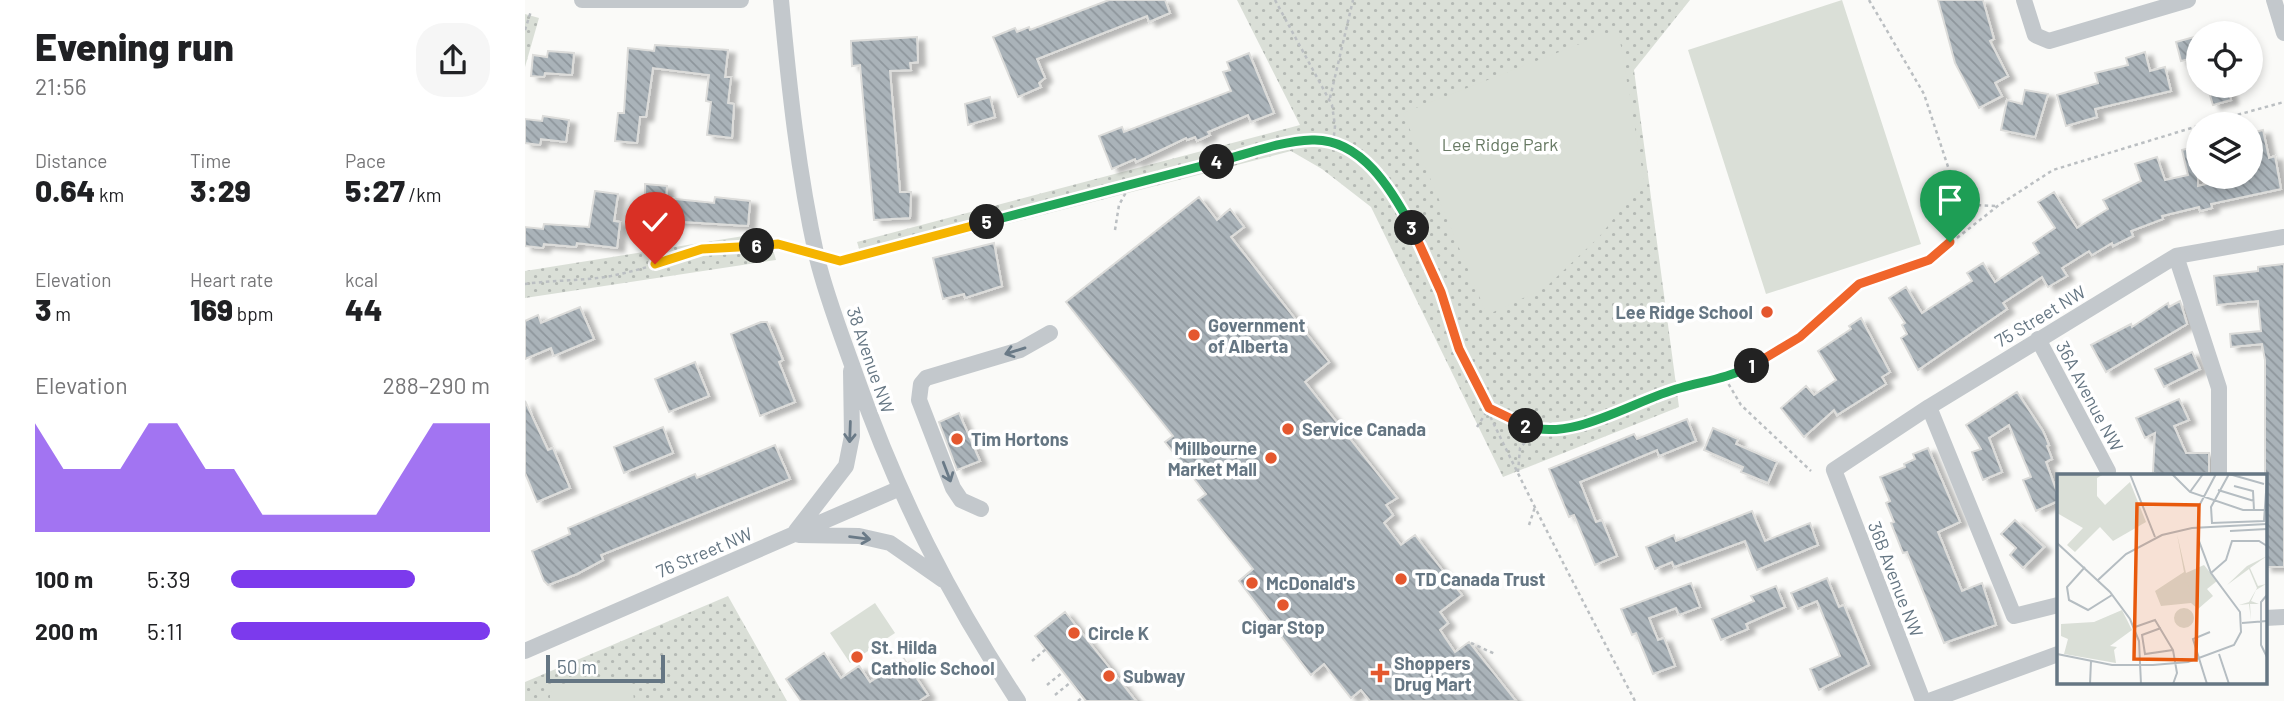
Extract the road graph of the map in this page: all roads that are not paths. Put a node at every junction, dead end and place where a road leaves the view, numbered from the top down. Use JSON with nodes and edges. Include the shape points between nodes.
{"nodes":[{"id":1,"x":582,"y":0,"type":"edge"},
{"id":2,"x":741,"y":0,"type":"edge"},
{"id":3,"x":781,"y":0,"type":"edge"},
{"id":4,"x":2024,"y":0,"type":"edge"},
{"id":5,"x":2188,"y":0,"type":"edge"},
{"id":6,"x":2274,"y":0,"type":"edge"},
{"id":7,"x":2284,"y":33,"type":"edge"},
{"id":8,"x":2284,"y":237,"type":"edge"},
{"id":9,"x":2176,"y":256,"type":"junction"},
{"id":10,"x":1050,"y":333,"type":"dead end"},
{"id":11,"x":2038,"y":339,"type":"junction"},
{"id":12,"x":852,"y":364,"type":"junction"},
{"id":13,"x":1929,"y":407,"type":"junction"},
{"id":14,"x":1834,"y":470,"type":"joint"},
{"id":15,"x":2108,"y":471,"type":"dead end"},
{"id":16,"x":2219,"y":474,"type":"edge"},
{"id":17,"x":898,"y":489,"type":"junction"},
{"id":18,"x":981,"y":509,"type":"dead end"},
{"id":19,"x":792,"y":535,"type":"junction"},
{"id":20,"x":945,"y":581,"type":"junction"},
{"id":21,"x":2057,"y":605,"type":"edge"},
{"id":22,"x":525,"y":651,"type":"edge"},
{"id":23,"x":2057,"y":654,"type":"edge"},
{"id":24,"x":1018,"y":701,"type":"edge"},
{"id":25,"x":1923,"y":701,"type":"edge"},
{"id":26,"x":1929,"y":701,"type":"edge"}],
"edges":[{"from":1,"to":2,"type":"street"},
{"from":3,"to":12,"type":"street","name":"38 Avenue NW","via":[[803,186],[816,254]]},
{"from":4,"to":5,"type":"street","via":[[2035,35],[2049,41]]},
{"from":6,"to":7,"type":"street"},
{"from":8,"to":9,"type":"street","name":"75 Street NW"},
{"from":9,"to":11,"type":"street","name":"75 Street NW"},
{"from":9,"to":16,"type":"street","via":[[2219,388]]},
{"from":10,"to":18,"type":"street","one_way":true,"via":[[1028,347],[977,362],[925,391],[927,421],[953,488],[961,500]]},
{"from":11,"to":13,"type":"street","name":"75 Street NW"},
{"from":11,"to":15,"type":"street","name":"36A Avenue NW"},
{"from":12,"to":17,"type":"street","name":"38 Avenue NW"},
{"from":12,"to":19,"type":"street","one_way":true,"via":[[852,436],[846,466]]},
{"from":13,"to":14,"type":"street","name":"75 Street NW"},
{"from":13,"to":21,"type":"street","via":[[2014,616]]},
{"from":14,"to":25,"type":"street","name":"36B Avenue NW"},
{"from":17,"to":19,"type":"street","name":"76 Street NW"},
{"from":17,"to":20,"type":"street","name":"38 Avenue NW"},
{"from":19,"to":20,"type":"street","one_way":true,"via":[[859,536],[890,543]]},
{"from":19,"to":22,"type":"street","name":"76 Street NW"},
{"from":20,"to":24,"type":"street","name":"38 Avenue NW"},
{"from":23,"to":26,"type":"street"}]}
